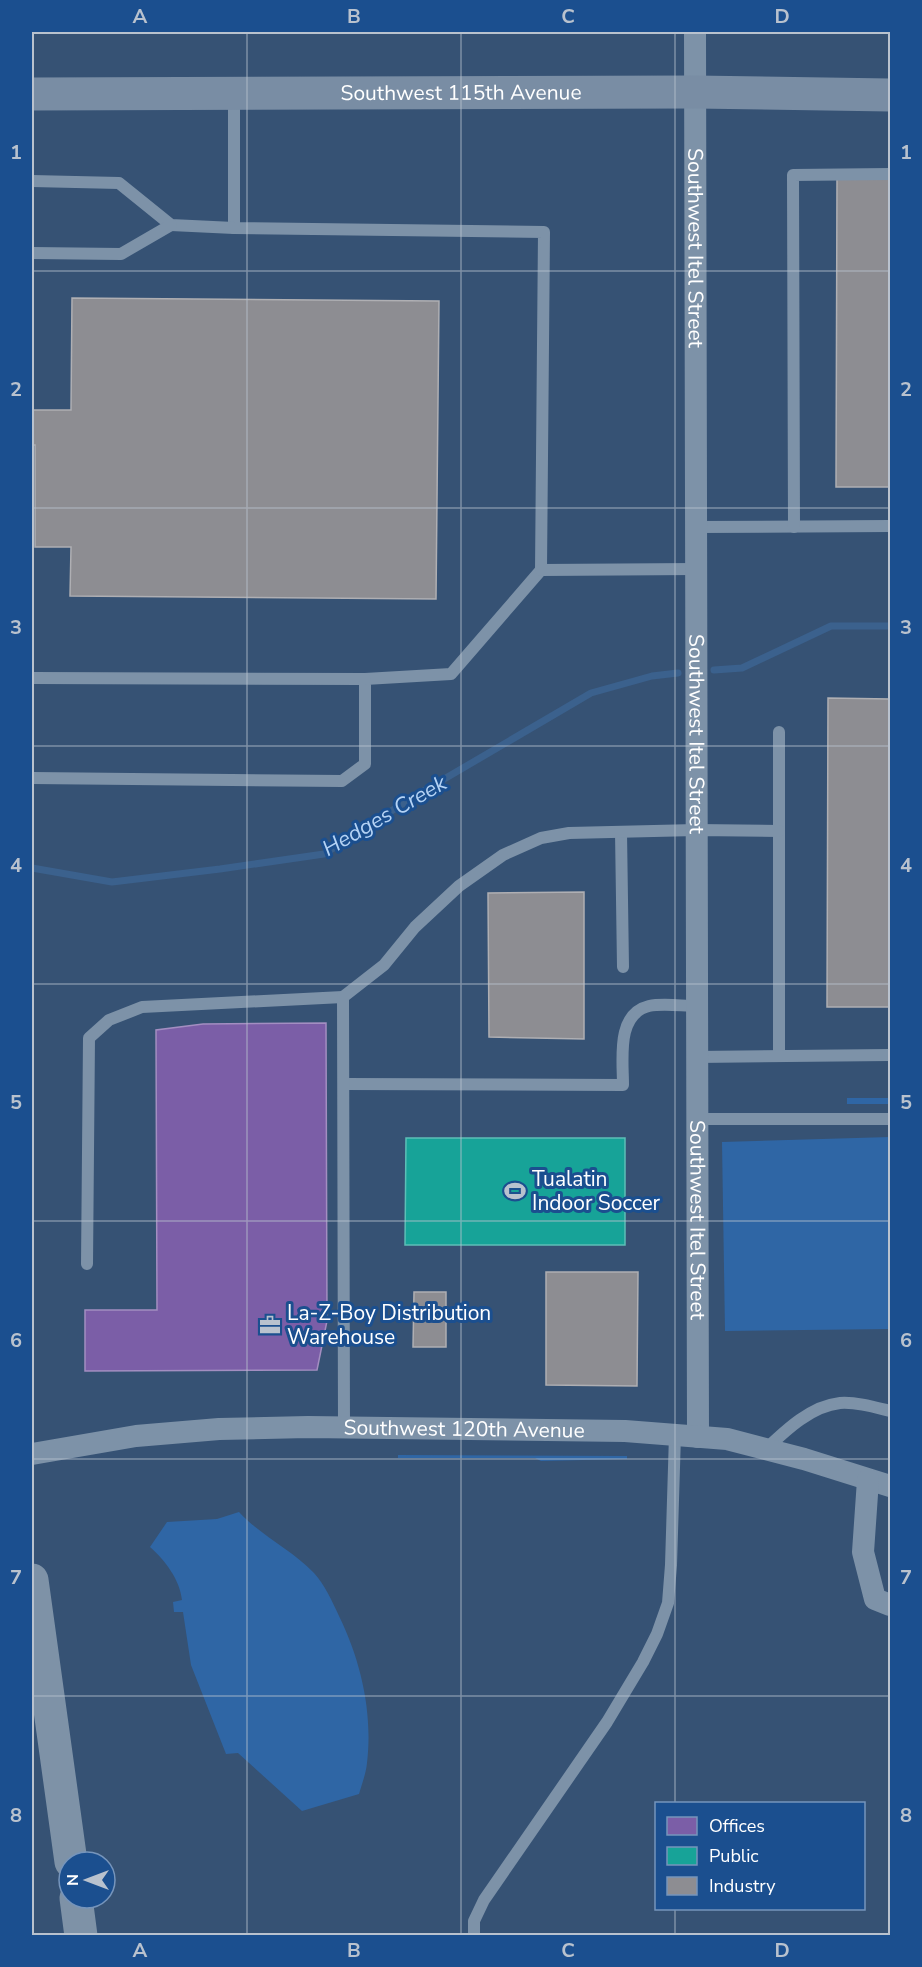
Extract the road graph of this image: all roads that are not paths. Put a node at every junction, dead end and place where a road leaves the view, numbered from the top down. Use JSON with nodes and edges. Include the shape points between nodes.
{"nodes":[{"id":1,"x":695,"y":32,"type":"edge"},
{"id":2,"x":695,"y":92,"type":"junction"},
{"id":3,"x":32,"y":94,"type":"edge"},
{"id":4,"x":234,"y":94,"type":"junction"},
{"id":5,"x":891,"y":95,"type":"edge"},
{"id":6,"x":891,"y":174,"type":"edge"},
{"id":7,"x":32,"y":182,"type":"edge"},
{"id":8,"x":171,"y":225,"type":"junction"},
{"id":9,"x":234,"y":228,"type":"junction"},
{"id":10,"x":32,"y":253,"type":"edge"},
{"id":11,"x":891,"y":526,"type":"edge"},
{"id":12,"x":696,"y":527,"type":"junction"},
{"id":13,"x":794,"y":527,"type":"junction"},
{"id":14,"x":696,"y":569,"type":"junction"},
{"id":15,"x":541,"y":570,"type":"junction"},
{"id":16,"x":32,"y":678,"type":"edge"},
{"id":17,"x":365,"y":679,"type":"junction"},
{"id":18,"x":779,"y":732,"type":"dead end"},
{"id":19,"x":32,"y":778,"type":"edge"},
{"id":20,"x":696,"y":830,"type":"junction"},
{"id":21,"x":779,"y":831,"type":"junction"},
{"id":22,"x":621,"y":832,"type":"junction"},
{"id":23,"x":623,"y":967,"type":"dead end"},
{"id":24,"x":343,"y":997,"type":"junction"},
{"id":25,"x":696,"y":1006,"type":"junction"},
{"id":26,"x":891,"y":1055,"type":"edge"},
{"id":27,"x":779,"y":1056,"type":"junction"},
{"id":28,"x":696,"y":1057,"type":"junction"},
{"id":29,"x":344,"y":1084,"type":"junction"},
{"id":30,"x":696,"y":1119,"type":"junction"},
{"id":31,"x":891,"y":1119,"type":"edge"},
{"id":32,"x":87,"y":1264,"type":"dead end"},
{"id":33,"x":891,"y":1411,"type":"edge"},
{"id":34,"x":344,"y":1427,"type":"junction"},
{"id":35,"x":675,"y":1435,"type":"junction"},
{"id":36,"x":698,"y":1437,"type":"junction"},
{"id":37,"x":766,"y":1449,"type":"junction"},
{"id":38,"x":32,"y":1454,"type":"edge"},
{"id":39,"x":868,"y":1480,"type":"junction"},
{"id":40,"x":891,"y":1486,"type":"edge"},
{"id":41,"x":32,"y":1580,"type":"edge"},
{"id":42,"x":891,"y":1605,"type":"edge"},
{"id":43,"x":69,"y":1850,"type":"edge"},
{"id":44,"x":78,"y":1910,"type":"edge"},
{"id":45,"x":81,"y":1935,"type":"edge"},
{"id":46,"x":474,"y":1935,"type":"edge"}],
"edges":[{"from":1,"to":2,"type":"street","name":"Southwest Itel Street"},
{"from":2,"to":4,"type":"street","name":"Southwest 115th Avenue"},
{"from":2,"to":5,"type":"street","name":"Southwest 115th Avenue"},
{"from":2,"to":12,"type":"street","name":"Southwest Itel Street"},
{"from":3,"to":4,"type":"street","name":"Southwest 115th Avenue"},
{"from":4,"to":9,"type":"lane"},
{"from":6,"to":13,"type":"lane","via":[[793,175]]},
{"from":7,"to":8,"type":"lane","via":[[119,183]]},
{"from":8,"to":9,"type":"lane"},
{"from":8,"to":10,"type":"lane","via":[[121,254]]},
{"from":9,"to":15,"type":"lane","via":[[544,232]]},
{"from":11,"to":13,"type":"lane"},
{"from":12,"to":13,"type":"lane"},
{"from":12,"to":14,"type":"street","name":"Southwest Itel Street"},
{"from":14,"to":15,"type":"lane"},
{"from":14,"to":20,"type":"street","name":"Southwest Itel Street"},
{"from":15,"to":17,"type":"lane","via":[[451,674]]},
{"from":16,"to":17,"type":"lane"},
{"from":17,"to":19,"type":"lane","via":[[365,764],[342,781]]},
{"from":18,"to":21,"type":"lane"},
{"from":20,"to":21,"type":"lane"},
{"from":20,"to":22,"type":"lane"},
{"from":20,"to":25,"type":"street","name":"Southwest Itel Street"},
{"from":21,"to":27,"type":"lane"},
{"from":22,"to":23,"type":"lane"},
{"from":22,"to":24,"type":"lane","via":[[541,838],[503,855],[459,886],[415,927],[384,965]]},
{"from":24,"to":29,"type":"lane"},
{"from":24,"to":32,"type":"lane","via":[[141,1007],[109,1020],[89,1038]]},
{"from":25,"to":28,"type":"street","name":"Southwest Itel Street"},
{"from":25,"to":29,"type":"lane","via":[[650,1006],[634,1012],[625,1028],[623,1085]]},
{"from":26,"to":27,"type":"lane"},
{"from":27,"to":28,"type":"lane"},
{"from":28,"to":30,"type":"street","name":"Southwest Itel Street"},
{"from":29,"to":34,"type":"lane"},
{"from":30,"to":31,"type":"lane"},
{"from":30,"to":36,"type":"street","name":"Southwest Itel Street"},
{"from":33,"to":37,"type":"lane","via":[[839,1403],[818,1409],[789,1427]]},
{"from":34,"to":35,"type":"street","name":"Southwest 120th Avenue"},
{"from":34,"to":38,"type":"street","name":"Southwest 120th Avenue","via":[[219,1429],[136,1436]]},
{"from":35,"to":36,"type":"street","name":"Southwest 120th Avenue"},
{"from":35,"to":46,"type":"lane","via":[[668,1603],[657,1634],[607,1722],[484,1900],[474,1921]]},
{"from":36,"to":37,"type":"street","name":"Southwest 120th Avenue","via":[[727,1439]]},
{"from":37,"to":39,"type":"street","name":"Southwest 120th Avenue"},
{"from":39,"to":40,"type":"street","name":"Southwest 120th Avenue"},
{"from":39,"to":42,"type":"street","via":[[862,1552],[875,1599]]},
{"from":41,"to":43,"type":"highway"},
{"from":44,"to":45,"type":"highway"}]}
